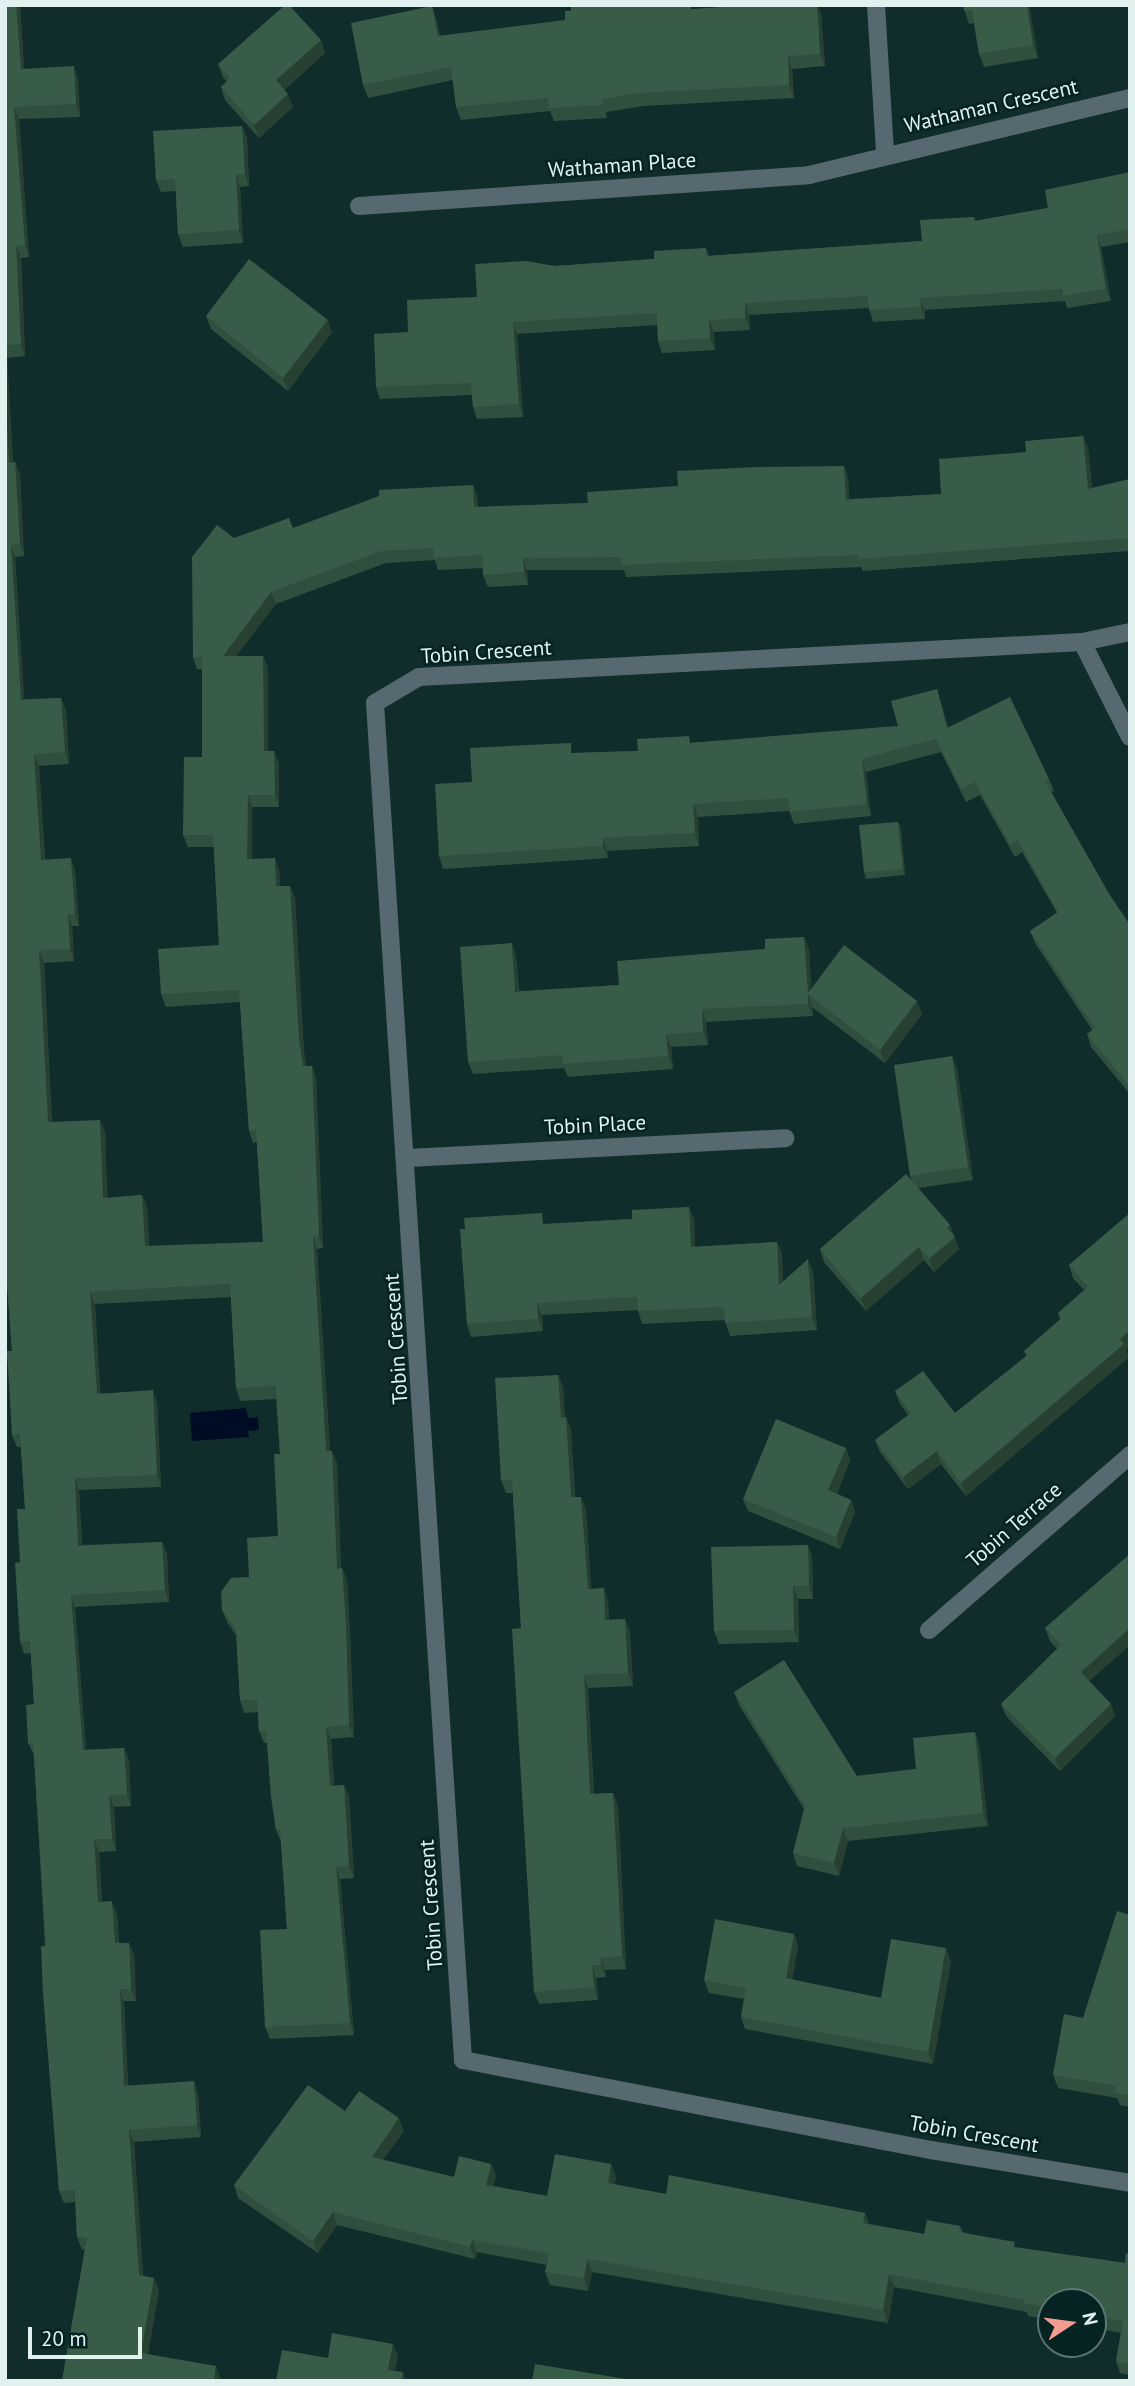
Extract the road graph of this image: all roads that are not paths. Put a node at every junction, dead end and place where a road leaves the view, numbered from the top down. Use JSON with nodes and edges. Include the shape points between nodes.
{"nodes":[{"id":1,"x":876,"y":5,"type":"edge"},
{"id":2,"x":1130,"y":98,"type":"edge"},
{"id":3,"x":885,"y":154,"type":"junction"},
{"id":4,"x":359,"y":206,"type":"dead end"},
{"id":5,"x":1130,"y":632,"type":"edge"},
{"id":6,"x":1083,"y":642,"type":"junction"},
{"id":7,"x":1130,"y":737,"type":"edge"},
{"id":8,"x":785,"y":1138,"type":"dead end"},
{"id":9,"x":408,"y":1158,"type":"junction"},
{"id":10,"x":1130,"y":1455,"type":"edge"},
{"id":11,"x":929,"y":1630,"type":"dead end"},
{"id":12,"x":1130,"y":2183,"type":"edge"}],
"edges":[{"from":1,"to":3,"type":"street","name":"Wathaman Crescent"},
{"from":2,"to":3,"type":"street","name":"Wathaman Crescent"},
{"from":3,"to":4,"type":"street","name":"Wathaman Place","via":[[809,175]]},
{"from":5,"to":6,"type":"street","name":"Tobin Crescent"},
{"from":6,"to":7,"type":"street"},
{"from":6,"to":9,"type":"street","name":"Tobin Crescent","via":[[419,677],[375,702]]},
{"from":8,"to":9,"type":"street","name":"Tobin Place"},
{"from":9,"to":12,"type":"street","name":"Tobin Crescent","via":[[463,2060]]},
{"from":10,"to":11,"type":"street","name":"Tobin Terrace"}]}
